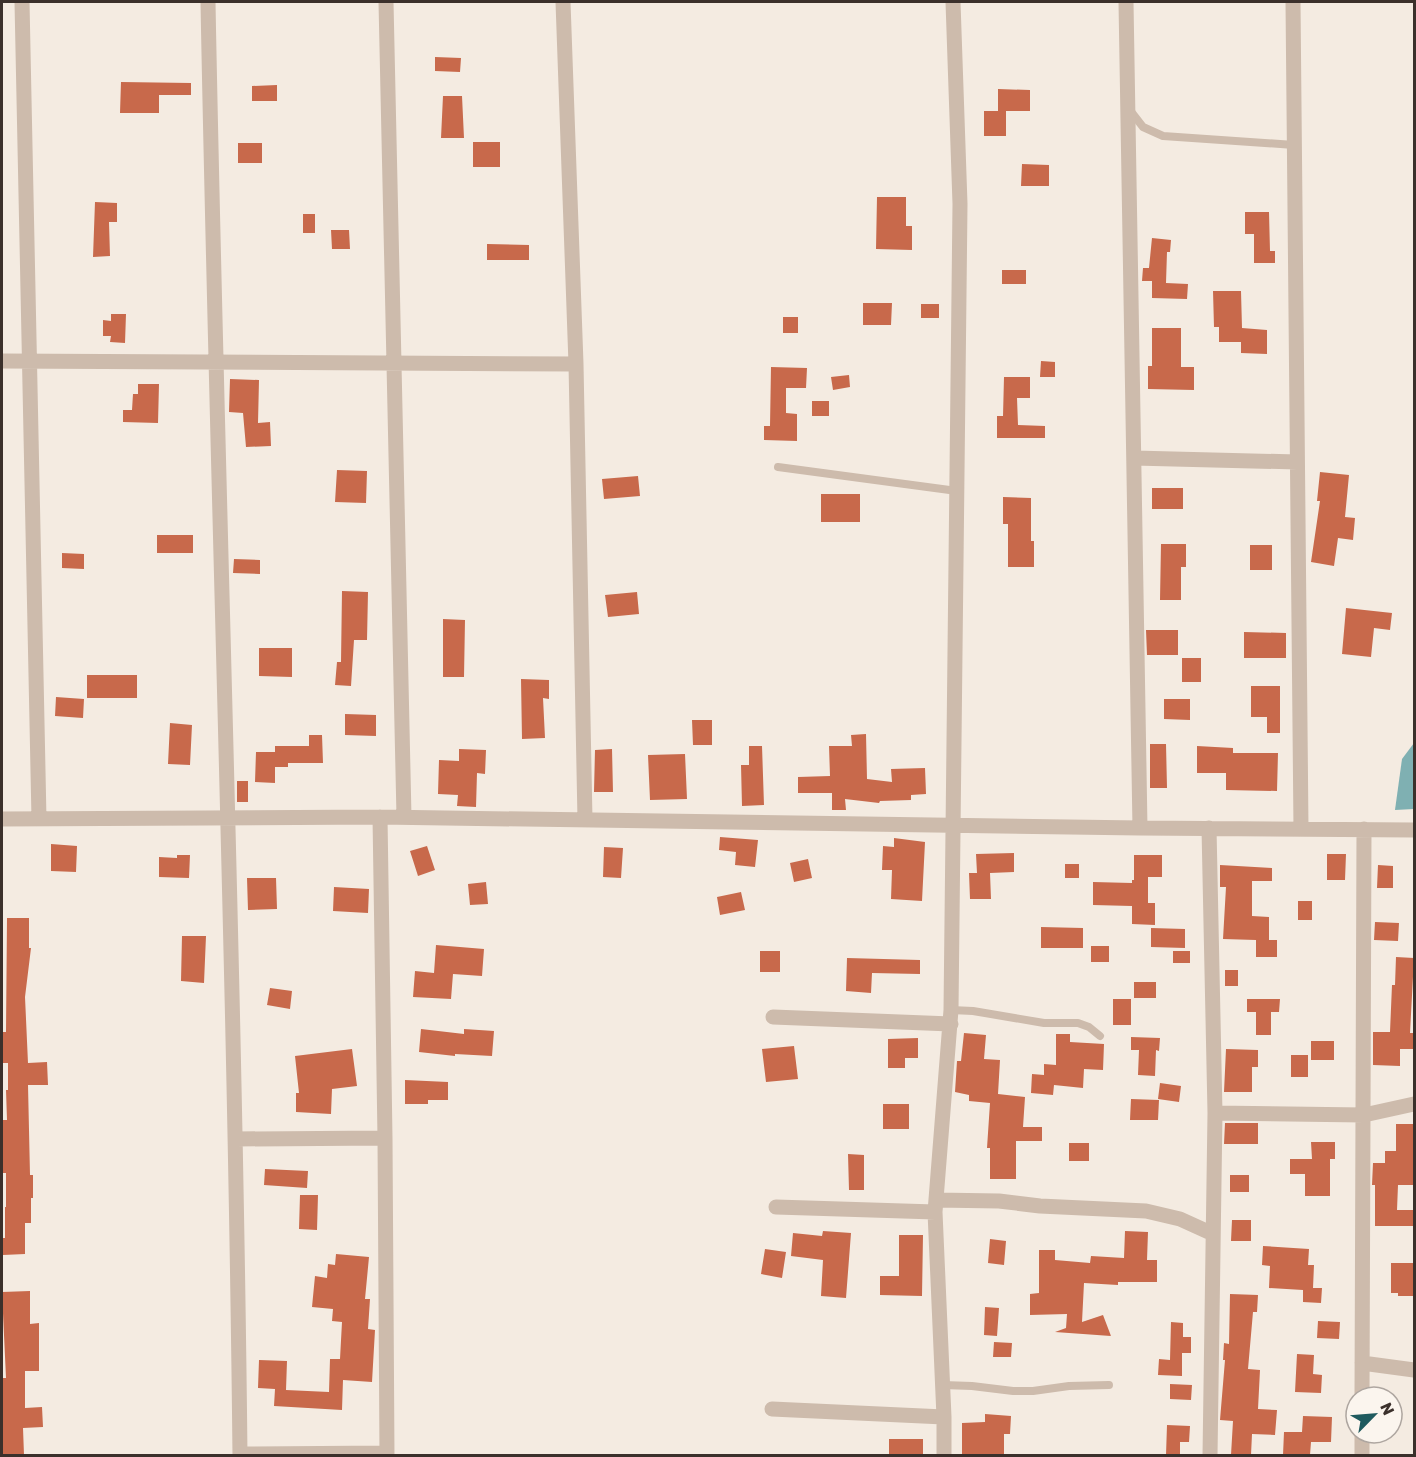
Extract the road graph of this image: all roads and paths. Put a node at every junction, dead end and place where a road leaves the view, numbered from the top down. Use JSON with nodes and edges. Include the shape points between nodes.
{"nodes":[{"id":1,"x":22,"y":2,"type":"edge"},
{"id":2,"x":208,"y":2,"type":"edge"},
{"id":3,"x":386,"y":2,"type":"edge"},
{"id":4,"x":563,"y":2,"type":"edge"},
{"id":5,"x":953,"y":2,"type":"edge"},
{"id":6,"x":1126,"y":2,"type":"edge"},
{"id":7,"x":1293,"y":2,"type":"edge"},
{"id":8,"x":1128,"y":109,"type":"junction"},
{"id":9,"x":1294,"y":145,"type":"junction"},
{"id":10,"x":2,"y":361,"type":"edge"},
{"id":11,"x":30,"y":361,"type":"junction"},
{"id":12,"x":215,"y":362,"type":"junction"},
{"id":13,"x":394,"y":363,"type":"junction"},
{"id":14,"x":576,"y":363,"type":"junction"},
{"id":15,"x":1134,"y":458,"type":"junction"},
{"id":16,"x":1297,"y":462,"type":"junction"},
{"id":17,"x":778,"y":467,"type":"dead end"},
{"id":18,"x":957,"y":491,"type":"junction"},
{"id":19,"x":380,"y":817,"type":"junction"},
{"id":20,"x":404,"y":817,"type":"junction"},
{"id":21,"x":229,"y":818,"type":"junction"},
{"id":22,"x":2,"y":819,"type":"edge"},
{"id":23,"x":39,"y":819,"type":"junction"},
{"id":24,"x":585,"y":820,"type":"junction"},
{"id":25,"x":953,"y":825,"type":"junction"},
{"id":26,"x":1140,"y":828,"type":"junction"},
{"id":27,"x":1209,"y":828,"type":"junction"},
{"id":28,"x":1300,"y":829,"type":"junction"},
{"id":29,"x":1364,"y":829,"type":"junction"},
{"id":30,"x":1414,"y":830,"type":"edge"},
{"id":31,"x":773,"y":1017,"type":"dead end"},
{"id":32,"x":951,"y":1017,"type":"junction"},
{"id":33,"x":1100,"y":1036,"type":"dead end"},
{"id":34,"x":1414,"y":1104,"type":"edge"},
{"id":35,"x":1215,"y":1113,"type":"junction"},
{"id":36,"x":1364,"y":1115,"type":"junction"},
{"id":37,"x":385,"y":1138,"type":"junction"},
{"id":38,"x":236,"y":1139,"type":"junction"},
{"id":39,"x":935,"y":1206,"type":"junction"},
{"id":40,"x":776,"y":1207,"type":"dead end"},
{"id":41,"x":1214,"y":1234,"type":"junction"},
{"id":42,"x":1362,"y":1363,"type":"junction"},
{"id":43,"x":1414,"y":1370,"type":"edge"},
{"id":44,"x":943,"y":1385,"type":"junction"},
{"id":45,"x":1108,"y":1385,"type":"dead end"},
{"id":46,"x":1362,"y":1385,"type":"edge"},
{"id":47,"x":772,"y":1409,"type":"dead end"},
{"id":48,"x":944,"y":1417,"type":"junction"},
{"id":49,"x":387,"y":1454,"type":"edge"},
{"id":50,"x":240,"y":1455,"type":"edge"},
{"id":51,"x":944,"y":1455,"type":"edge"},
{"id":52,"x":1210,"y":1455,"type":"edge"}],
"edges":[{"from":1,"to":11,"type":"street"},
{"from":2,"to":12,"type":"street"},
{"from":3,"to":13,"type":"street"},
{"from":4,"to":14,"type":"street"},
{"from":5,"to":18,"type":"street","via":[[960,204]]},
{"from":6,"to":8,"type":"street"},
{"from":7,"to":9,"type":"street"},
{"from":8,"to":9,"type":"lane","via":[[1143,127],[1163,136]]},
{"from":8,"to":15,"type":"street"},
{"from":9,"to":16,"type":"street"},
{"from":10,"to":11,"type":"street"},
{"from":11,"to":12,"type":"street"},
{"from":11,"to":23,"type":"street"},
{"from":12,"to":13,"type":"street"},
{"from":12,"to":21,"type":"street"},
{"from":13,"to":14,"type":"street"},
{"from":13,"to":20,"type":"street"},
{"from":14,"to":24,"type":"street"},
{"from":15,"to":16,"type":"street"},
{"from":15,"to":26,"type":"street"},
{"from":16,"to":28,"type":"street"},
{"from":17,"to":18,"type":"lane"},
{"from":18,"to":25,"type":"street"},
{"from":19,"to":20,"type":"street"},
{"from":19,"to":21,"type":"street"},
{"from":19,"to":37,"type":"street"},
{"from":20,"to":24,"type":"street"},
{"from":21,"to":23,"type":"street"},
{"from":21,"to":38,"type":"street"},
{"from":22,"to":23,"type":"street"},
{"from":24,"to":25,"type":"street"},
{"from":25,"to":26,"type":"street"},
{"from":25,"to":32,"type":"street"},
{"from":26,"to":27,"type":"street"},
{"from":27,"to":28,"type":"street"},
{"from":27,"to":35,"type":"street"},
{"from":28,"to":29,"type":"street"},
{"from":29,"to":30,"type":"street"},
{"from":29,"to":36,"type":"street"},
{"from":31,"to":32,"type":"street"},
{"from":32,"to":33,"type":"lane","via":[[973,1011],[1044,1023],[1078,1023]]},
{"from":32,"to":39,"type":"street"},
{"from":34,"to":36,"type":"street"},
{"from":35,"to":36,"type":"street"},
{"from":35,"to":41,"type":"street"},
{"from":36,"to":42,"type":"street"},
{"from":37,"to":38,"type":"street"},
{"from":37,"to":49,"type":"street"},
{"from":38,"to":50,"type":"street"},
{"from":39,"to":40,"type":"street"},
{"from":39,"to":41,"type":"street","via":[[999,1201],[1146,1211],[1180,1219]]},
{"from":39,"to":44,"type":"street"},
{"from":41,"to":52,"type":"street"},
{"from":42,"to":43,"type":"street"},
{"from":42,"to":46,"type":"street"},
{"from":44,"to":45,"type":"lane","via":[[1013,1391]]},
{"from":44,"to":48,"type":"street"},
{"from":47,"to":48,"type":"street"},
{"from":48,"to":51,"type":"street"},
{"from":49,"to":50,"type":"street"}]}
